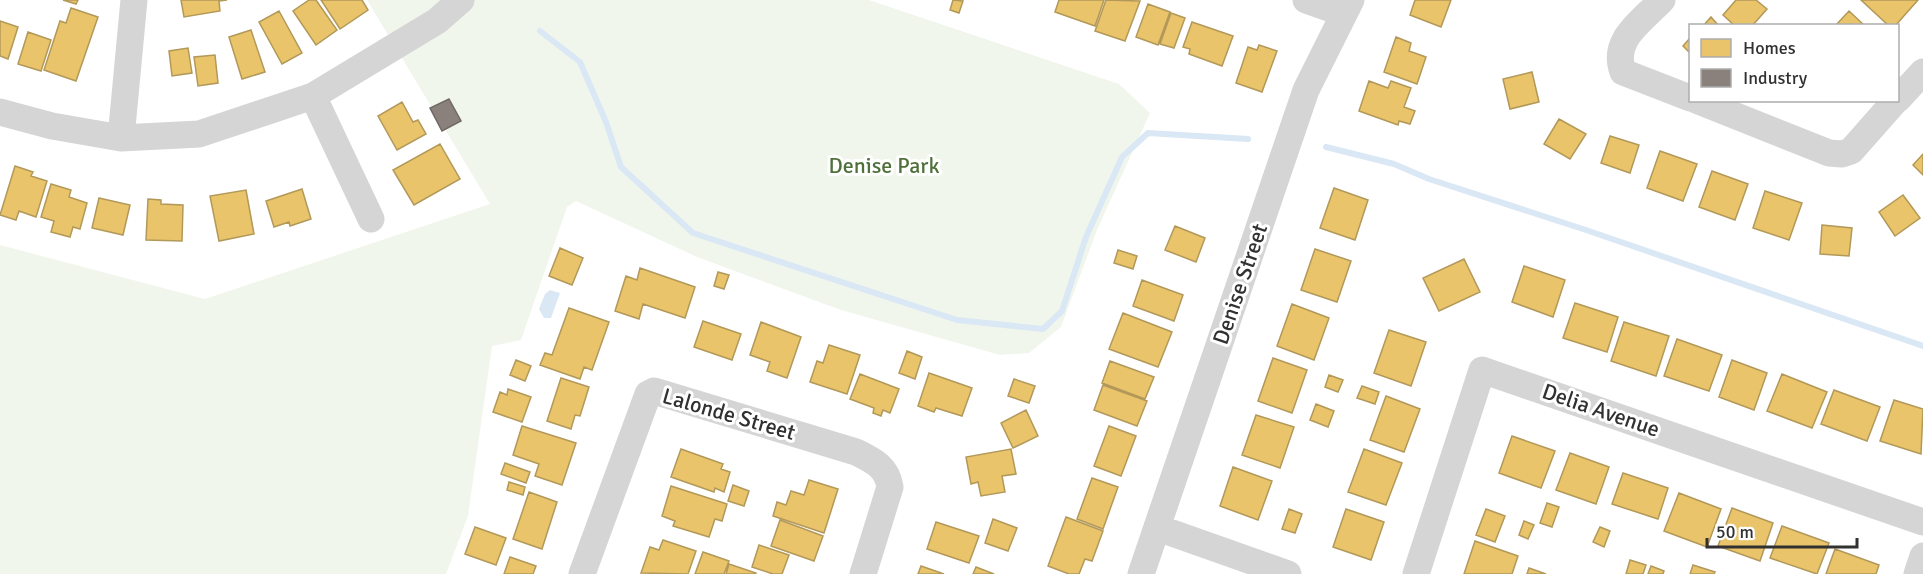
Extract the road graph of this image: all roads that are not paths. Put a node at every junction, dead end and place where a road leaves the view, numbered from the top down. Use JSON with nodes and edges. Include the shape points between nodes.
{"nodes":[{"id":1,"x":134,"y":0,"type":"edge"},
{"id":2,"x":461,"y":0,"type":"edge"},
{"id":3,"x":1306,"y":0,"type":"edge"},
{"id":4,"x":1662,"y":0,"type":"edge"},
{"id":5,"x":1347,"y":7,"type":"edge"},
{"id":6,"x":1923,"y":72,"type":"edge"},
{"id":7,"x":313,"y":96,"type":"junction"},
{"id":8,"x":1689,"y":98,"type":"edge"},
{"id":9,"x":1899,"y":98,"type":"edge"},
{"id":10,"x":1701,"y":102,"type":"edge"},
{"id":11,"x":1895,"y":102,"type":"edge"},
{"id":12,"x":0,"y":112,"type":"edge"},
{"id":13,"x":121,"y":138,"type":"junction"},
{"id":14,"x":371,"y":219,"type":"dead end"},
{"id":15,"x":1923,"y":522,"type":"edge"},
{"id":16,"x":1158,"y":528,"type":"junction"},
{"id":17,"x":1923,"y":556,"type":"edge"},
{"id":18,"x":582,"y":574,"type":"edge"},
{"id":19,"x":863,"y":574,"type":"edge"},
{"id":20,"x":1141,"y":574,"type":"edge"},
{"id":21,"x":1288,"y":574,"type":"edge"},
{"id":22,"x":1416,"y":574,"type":"edge"},
{"id":23,"x":1917,"y":574,"type":"edge"}],
"edges":[{"from":1,"to":13,"type":"street"},
{"from":2,"to":7,"type":"street","via":[[437,21]]},
{"from":3,"to":5,"type":"street"},
{"from":4,"to":8,"type":"street","via":[[1620,45],[1619,61],[1623,72]]},
{"from":5,"to":16,"type":"street","name":"Denise Street","via":[[1306,90]]},
{"from":6,"to":9,"type":"street"},
{"from":7,"to":13,"type":"street","via":[[199,134]]},
{"from":7,"to":14,"type":"street"},
{"from":10,"to":11,"type":"street","via":[[1829,153],[1842,154],[1851,151]]},
{"from":12,"to":13,"type":"street"},
{"from":15,"to":22,"type":"street","name":"Delia Avenue","via":[[1482,370]]},
{"from":16,"to":20,"type":"street","name":"Denise Street"},
{"from":16,"to":21,"type":"street"},
{"from":17,"to":23,"type":"street"},
{"from":18,"to":19,"type":"street","name":"Lalonde Street","via":[[636,422],[648,394],[654,391],[846,448],[876,462],[888,474],[890,488]]}]}
